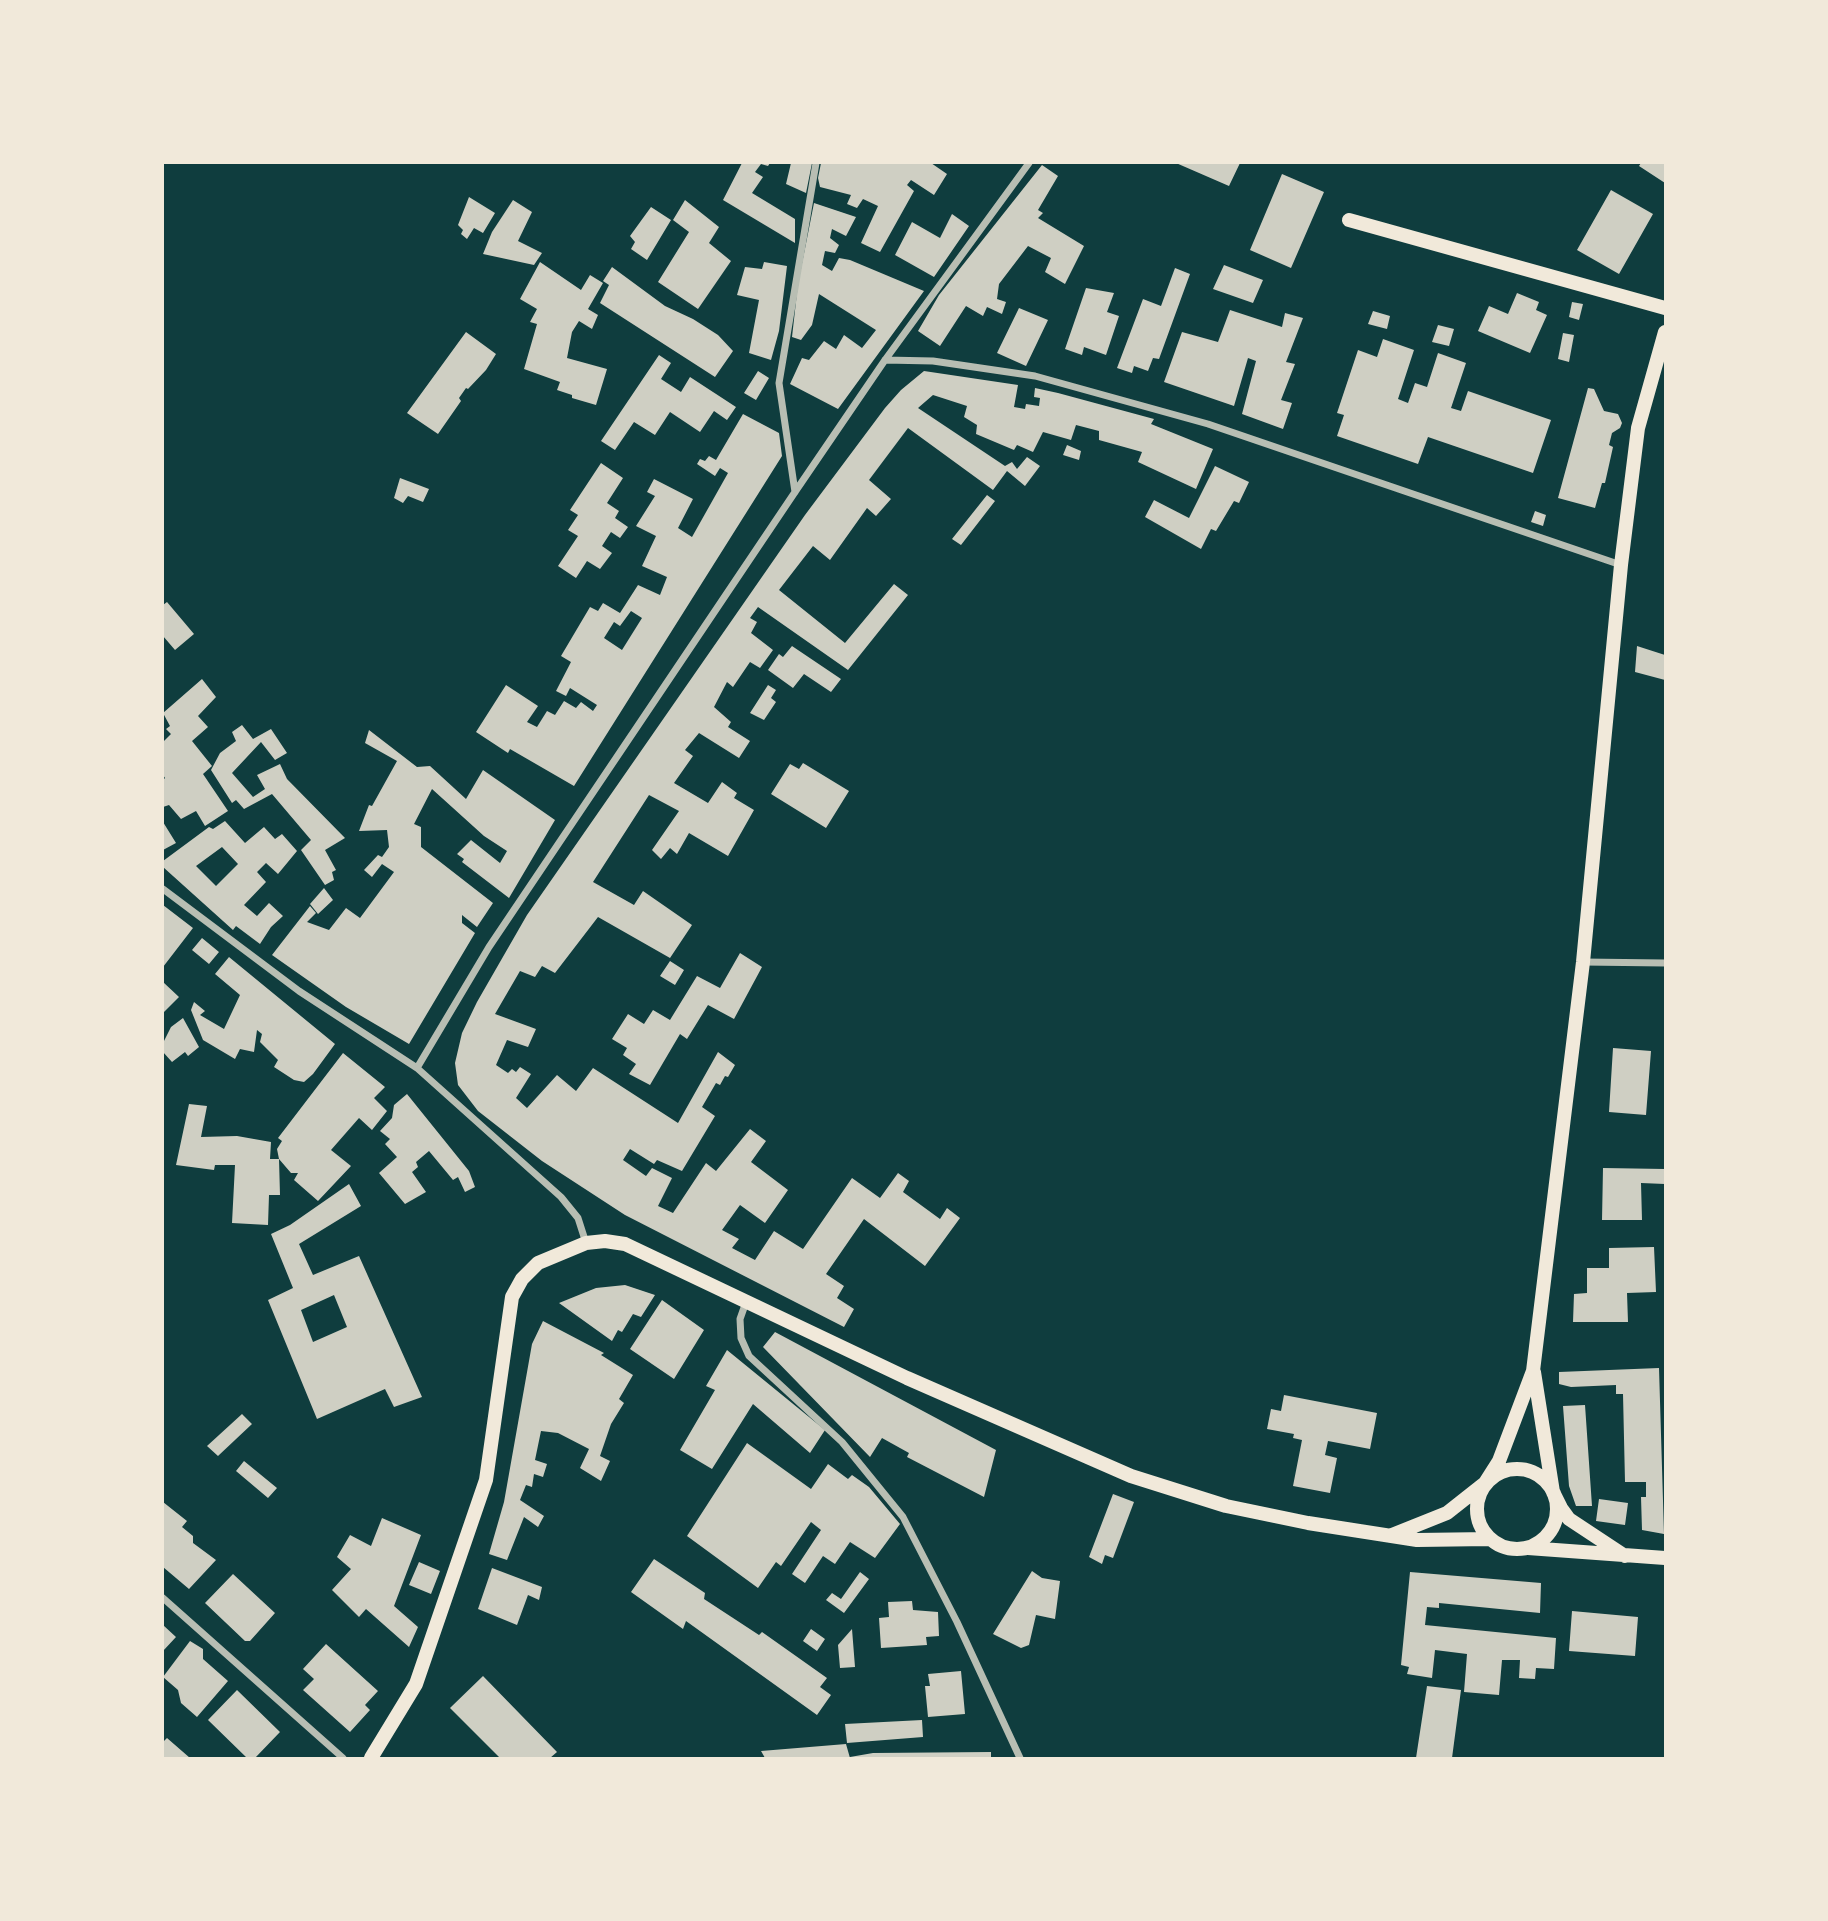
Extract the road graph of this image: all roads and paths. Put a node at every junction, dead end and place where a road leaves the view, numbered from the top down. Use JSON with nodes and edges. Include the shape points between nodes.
{"nodes":[{"id":1,"x":816,"y":163,"type":"edge"},
{"id":2,"x":1029,"y":163,"type":"edge"},
{"id":3,"x":1349,"y":220,"type":"dead end"},
{"id":4,"x":1665,"y":308,"type":"edge"},
{"id":5,"x":1665,"y":332,"type":"edge"},
{"id":6,"x":885,"y":360,"type":"junction"},
{"id":7,"x":795,"y":492,"type":"junction"},
{"id":8,"x":1621,"y":565,"type":"junction"},
{"id":9,"x":163,"y":889,"type":"edge"},
{"id":10,"x":1583,"y":962,"type":"junction"},
{"id":11,"x":1665,"y":963,"type":"edge"},
{"id":12,"x":417,"y":1068,"type":"junction"},
{"id":13,"x":586,"y":1243,"type":"junction"},
{"id":14,"x":746,"y":1302,"type":"junction"},
{"id":15,"x":1533,"y":1371,"type":"junction"},
{"id":16,"x":1485,"y":1483,"type":"junction"},
{"id":17,"x":1553,"y":1492,"type":"junction"},
{"id":18,"x":1391,"y":1535,"type":"junction"},
{"id":19,"x":1489,"y":1539,"type":"junction"},
{"id":20,"x":1528,"y":1548,"type":"junction"},
{"id":21,"x":1625,"y":1556,"type":"junction"},
{"id":22,"x":1665,"y":1558,"type":"edge"},
{"id":23,"x":163,"y":1598,"type":"edge"},
{"id":24,"x":343,"y":1758,"type":"edge"},
{"id":25,"x":371,"y":1758,"type":"edge"},
{"id":26,"x":1020,"y":1758,"type":"edge"}],
"edges":[{"from":1,"to":7,"type":"street","via":[[779,383]]},
{"from":2,"to":6,"type":"street"},
{"from":3,"to":4,"type":"main road"},
{"from":5,"to":8,"type":"main road","via":[[1639,428]]},
{"from":6,"to":7,"type":"street"},
{"from":6,"to":8,"type":"street","via":[[933,361],[1035,376],[1115,398],[1208,424]]},
{"from":7,"to":12,"type":"street","via":[[489,947]]},
{"from":8,"to":10,"type":"main road"},
{"from":9,"to":12,"type":"street","via":[[299,991]]},
{"from":10,"to":11,"type":"street"},
{"from":10,"to":15,"type":"main road"},
{"from":12,"to":13,"type":"street","via":[[561,1197],[578,1218]]},
{"from":13,"to":14,"type":"main road","via":[[625,1244]]},
{"from":13,"to":25,"type":"main road","via":[[538,1263],[512,1297],[486,1480],[416,1684]]},
{"from":14,"to":18,"type":"main road","via":[[1131,1475],[1226,1506]]},
{"from":14,"to":26,"type":"street","via":[[740,1319],[749,1356],[842,1442],[903,1517]]},
{"from":15,"to":16,"type":"main road","via":[[1499,1461]]},
{"from":15,"to":17,"type":"main road"},
{"from":16,"to":17,"type":"main road","via":[[1504,1470],[1527,1470]]},
{"from":16,"to":18,"type":"main road","via":[[1447,1513]]},
{"from":16,"to":19,"type":"main road","via":[[1479,1494],[1478,1518]]},
{"from":17,"to":20,"type":"main road","via":[[1557,1514],[1553,1525],[1539,1543]]},
{"from":17,"to":21,"type":"main road","via":[[1569,1519]]},
{"from":18,"to":19,"type":"main road","via":[[1417,1540]]},
{"from":19,"to":20,"type":"main road","via":[[1508,1548]]},
{"from":20,"to":21,"type":"main road"},
{"from":21,"to":22,"type":"main road"},
{"from":23,"to":24,"type":"street"}]}
